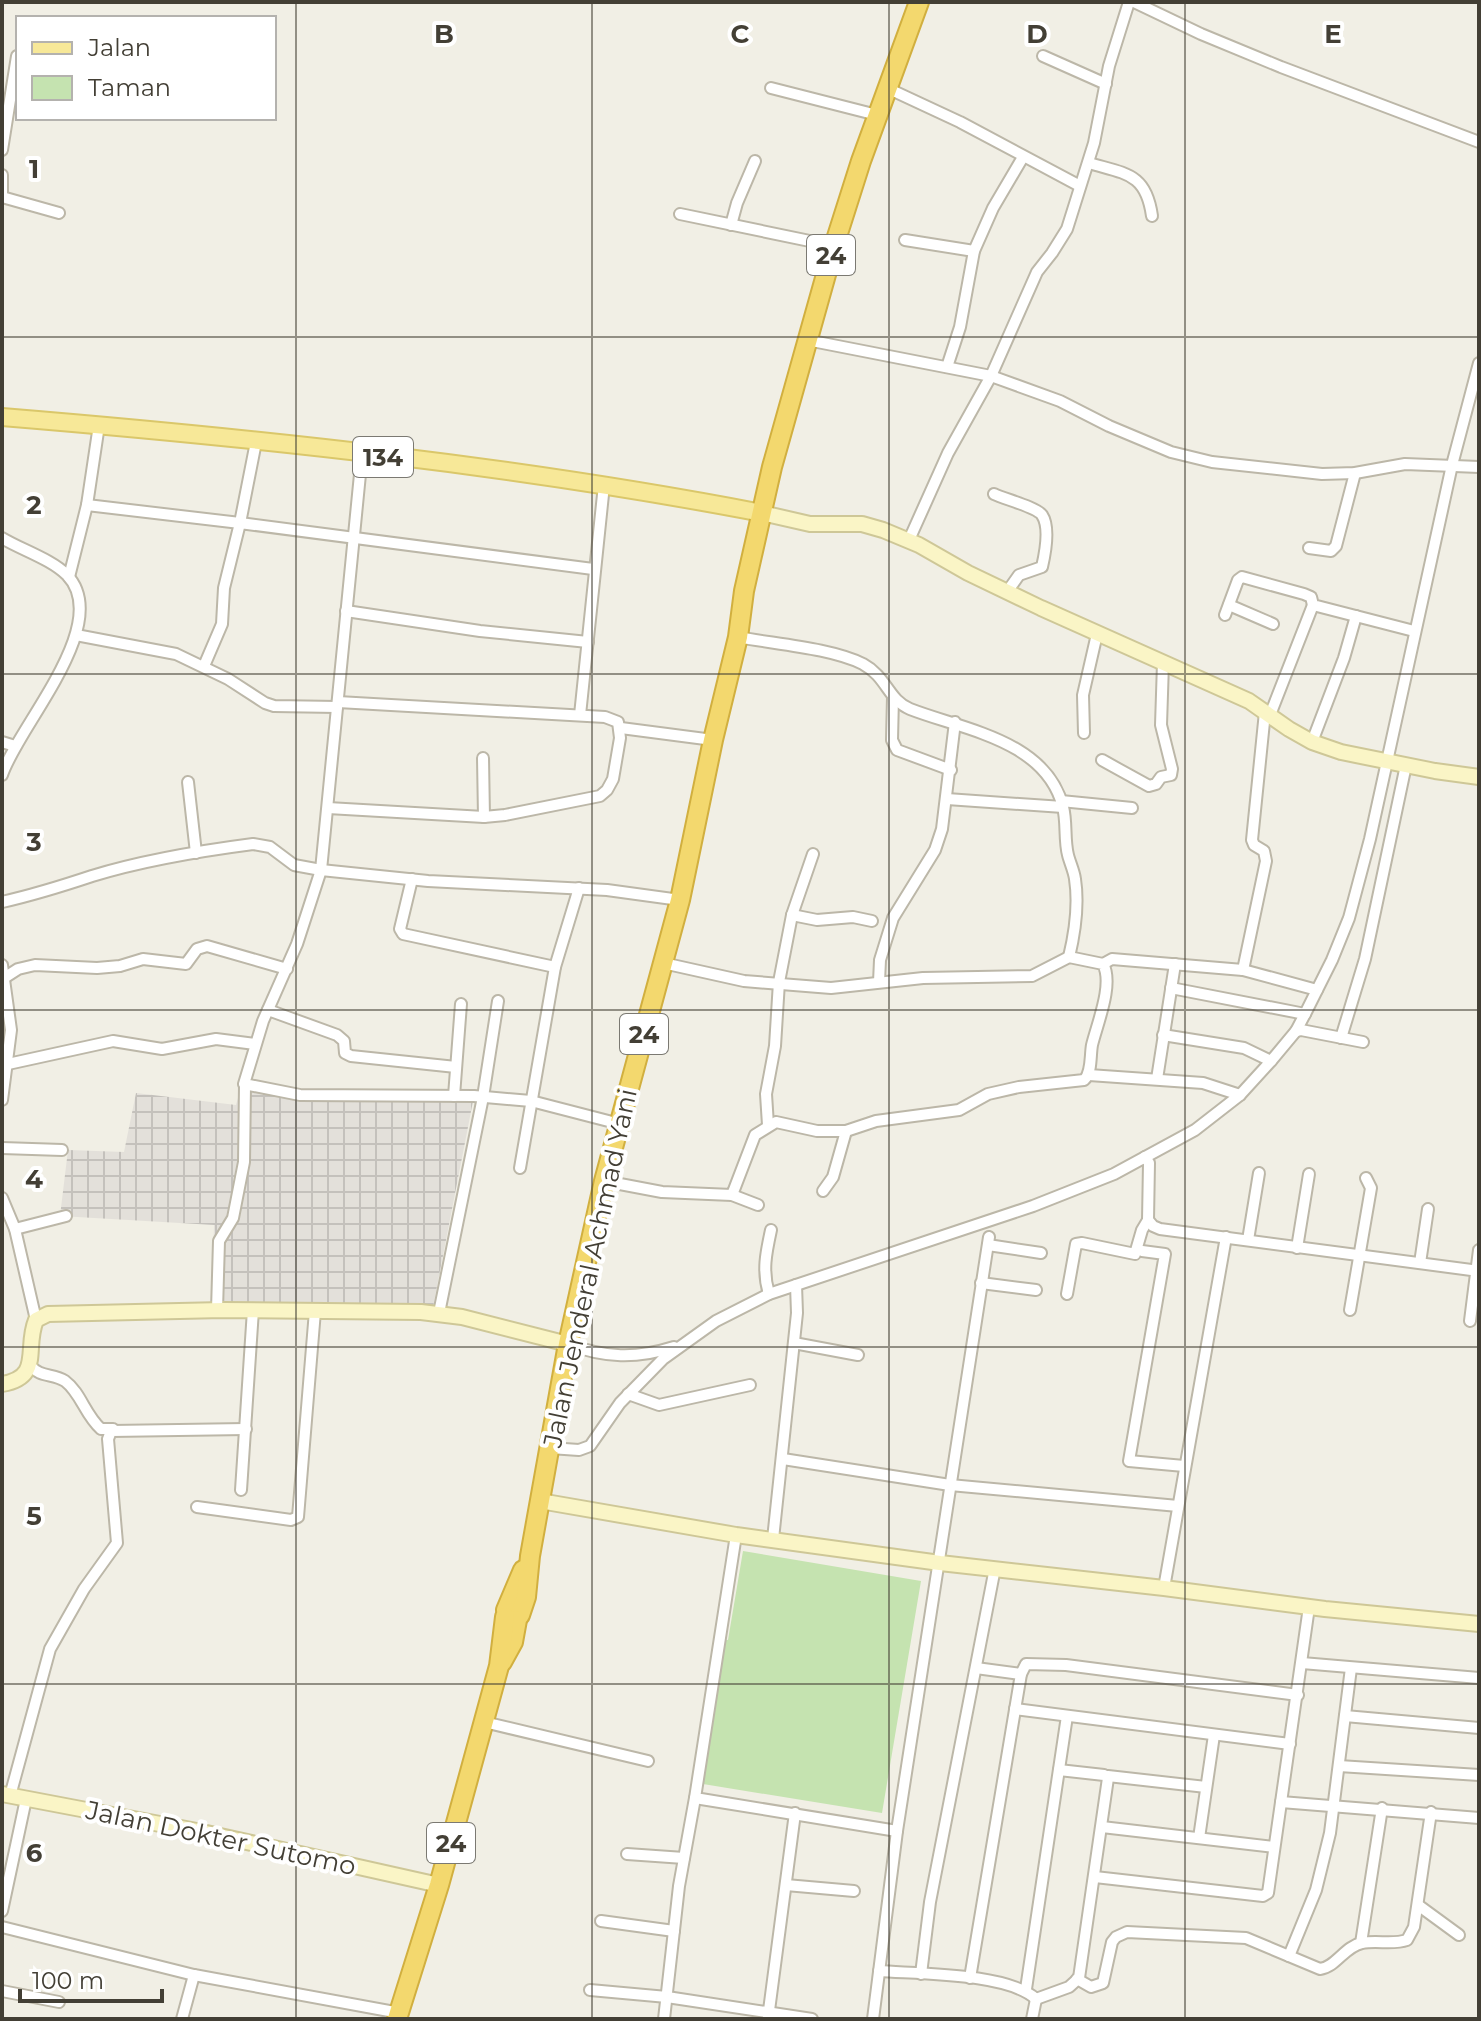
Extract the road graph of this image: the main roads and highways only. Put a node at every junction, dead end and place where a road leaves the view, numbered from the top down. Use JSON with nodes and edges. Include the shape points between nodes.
{"nodes":[{"id":1,"x":919,"y":2,"type":"edge"},
{"id":2,"x":2,"y":417,"type":"edge"},
{"id":3,"x":762,"y":513,"type":"junction"},
{"id":4,"x":1479,"y":777,"type":"edge"},
{"id":5,"x":568,"y":1344,"type":"junction"},
{"id":6,"x":2,"y":1384,"type":"edge"},
{"id":7,"x":540,"y":1501,"type":"junction"},
{"id":8,"x":1479,"y":1624,"type":"edge"},
{"id":9,"x":6,"y":1795,"type":"edge"},
{"id":10,"x":439,"y":1885,"type":"junction"},
{"id":11,"x":398,"y":2016,"type":"edge"}],
"edges":[{"from":1,"to":3,"type":"highway","number":"24","via":[[834,246]]},
{"from":2,"to":3,"type":"main road","number":"134","via":[[362,454],[604,485]]},
{"from":3,"to":4,"type":"main road","via":[[810,524],[862,524],[909,540],[1007,592],[1249,701],[1312,742]]},
{"from":3,"to":5,"type":"highway","name":"Jalan Jenderal Achmad Yani","number":"24","via":[[680,900],[604,1181]]},
{"from":5,"to":6,"type":"main road","via":[[439,1313],[48,1314],[36,1320],[30,1365],[22,1378]]},
{"from":5,"to":7,"type":"highway","name":"Jalan Jenderal Achmad Yani","number":"24"},
{"from":7,"to":8,"type":"main road","via":[[940,1563]]},
{"from":7,"to":10,"type":"highway","name":"Jalan Jenderal Achmad Yani","number":"24","via":[[512,1616],[513,1642],[499,1666]]},
{"from":9,"to":10,"type":"main road","name":"Jalan Dokter Sutomo"},
{"from":10,"to":11,"type":"highway","name":"Jalan Jenderal Achmad Yani","number":"24"}]}
